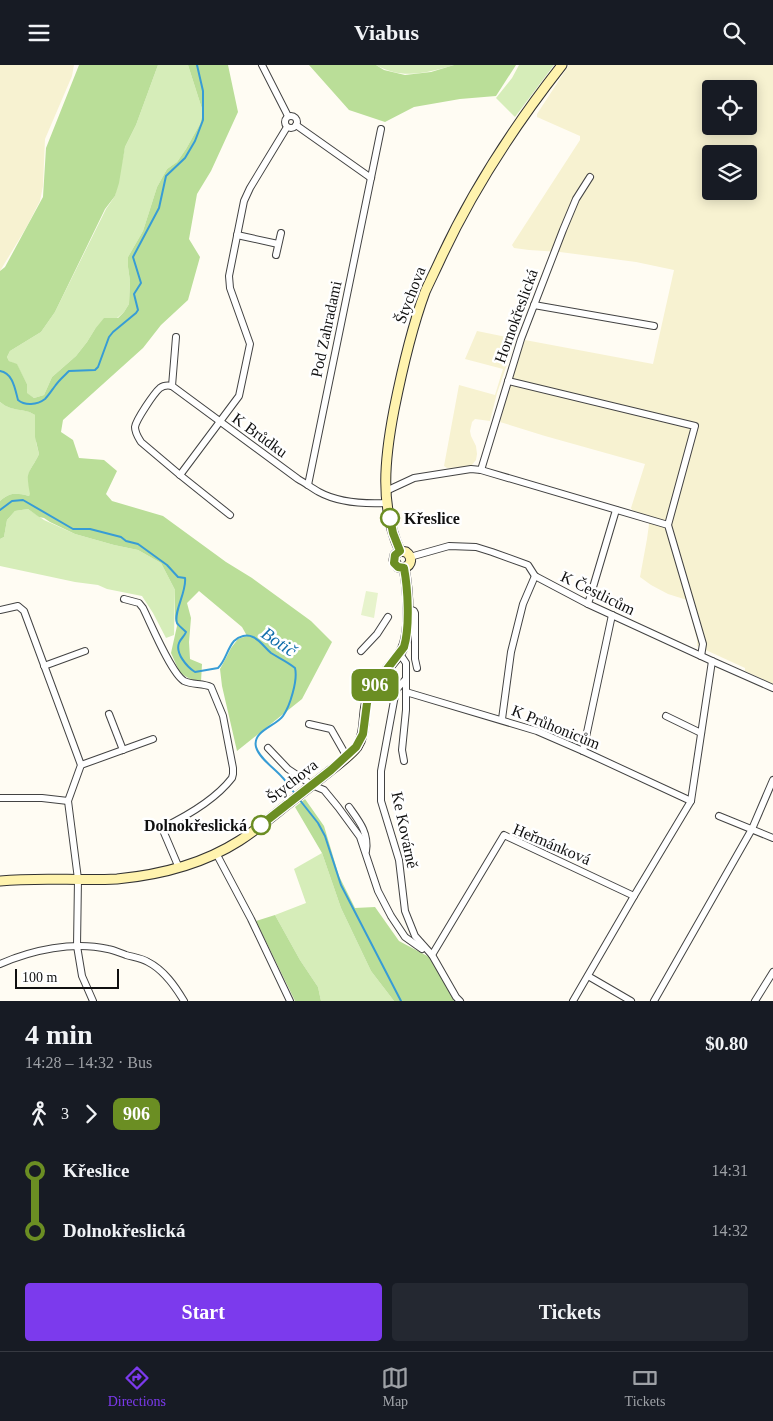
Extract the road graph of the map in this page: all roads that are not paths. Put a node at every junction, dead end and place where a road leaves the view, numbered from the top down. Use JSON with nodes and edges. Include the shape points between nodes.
{"nodes":[{"id":1,"x":262,"y":65,"type":"edge"},
{"id":2,"x":562,"y":65,"type":"edge"},
{"id":3,"x":288,"y":116,"type":"junction"},
{"id":4,"x":296,"y":125,"type":"junction"},
{"id":5,"x":287,"y":127,"type":"junction"},
{"id":6,"x":382,"y":129,"type":"dead end"},
{"id":7,"x":590,"y":177,"type":"dead end"},
{"id":8,"x":371,"y":178,"type":"junction"},
{"id":9,"x":280,"y":233,"type":"dead end"},
{"id":10,"x":237,"y":235,"type":"junction"},
{"id":11,"x":278,"y":244,"type":"junction"},
{"id":12,"x":276,"y":255,"type":"dead end"},
{"id":13,"x":534,"y":305,"type":"junction"},
{"id":14,"x":654,"y":326,"type":"dead end"},
{"id":15,"x":176,"y":337,"type":"dead end"},
{"id":16,"x":508,"y":381,"type":"junction"},
{"id":17,"x":172,"y":386,"type":"junction"},
{"id":18,"x":220,"y":423,"type":"junction"},
{"id":19,"x":481,"y":470,"type":"junction"},
{"id":20,"x":180,"y":475,"type":"junction"},
{"id":21,"x":308,"y":485,"type":"junction"},
{"id":22,"x":386,"y":491,"type":"junction"},
{"id":23,"x":386,"y":503,"type":"junction"},
{"id":24,"x":616,"y":510,"type":"junction"},
{"id":25,"x":230,"y":515,"type":"dead end"},
{"id":26,"x":668,"y":525,"type":"junction"},
{"id":27,"x":400,"y":551,"type":"junction"},
{"id":28,"x":410,"y":557,"type":"junction"},
{"id":29,"x":404,"y":568,"type":"junction"},
{"id":30,"x":535,"y":576,"type":"junction"},
{"id":31,"x":124,"y":599,"type":"dead end"},
{"id":32,"x":588,"y":604,"type":"junction"},
{"id":33,"x":407,"y":609,"type":"junction"},
{"id":34,"x":0,"y":610,"type":"edge"},
{"id":35,"x":612,"y":615,"type":"junction"},
{"id":36,"x":388,"y":617,"type":"dead end"},
{"id":37,"x":85,"y":651,"type":"dead end"},
{"id":38,"x":361,"y":651,"type":"dead end"},
{"id":39,"x":400,"y":654,"type":"junction"},
{"id":40,"x":701,"y":656,"type":"junction"},
{"id":41,"x":712,"y":661,"type":"junction"},
{"id":42,"x":44,"y":667,"type":"junction"},
{"id":43,"x":417,"y":668,"type":"dead end"},
{"id":44,"x":405,"y":680,"type":"junction"},
{"id":45,"x":773,"y":688,"type":"edge"},
{"id":46,"x":406,"y":692,"type":"junction"},
{"id":47,"x":109,"y":713,"type":"dead end"},
{"id":48,"x":666,"y":716,"type":"dead end"},
{"id":49,"x":502,"y":719,"type":"junction"},
{"id":50,"x":309,"y":724,"type":"dead end"},
{"id":51,"x":701,"y":733,"type":"junction"},
{"id":52,"x":153,"y":739,"type":"dead end"},
{"id":53,"x":268,"y":748,"type":"dead end"},
{"id":54,"x":123,"y":750,"type":"junction"},
{"id":55,"x":583,"y":751,"type":"junction"},
{"id":56,"x":347,"y":757,"type":"junction"},
{"id":57,"x":404,"y":761,"type":"dead end"},
{"id":58,"x":82,"y":765,"type":"junction"},
{"id":59,"x":773,"y":779,"type":"edge"},
{"id":60,"x":310,"y":787,"type":"junction"},
{"id":61,"x":0,"y":798,"type":"edge"},
{"id":62,"x":68,"y":801,"type":"junction"},
{"id":63,"x":691,"y":801,"type":"junction"},
{"id":64,"x":349,"y":807,"type":"dead end"},
{"id":65,"x":719,"y":816,"type":"dead end"},
{"id":66,"x":752,"y":829,"type":"junction"},
{"id":67,"x":773,"y":838,"type":"edge"},
{"id":68,"x":216,"y":853,"type":"junction"},
{"id":69,"x":365,"y":855,"type":"junction"},
{"id":70,"x":179,"y":868,"type":"junction"},
{"id":71,"x":78,"y":879,"type":"junction"},
{"id":72,"x":0,"y":881,"type":"edge"},
{"id":73,"x":634,"y":896,"type":"junction"},
{"id":74,"x":77,"y":946,"type":"junction"},
{"id":75,"x":432,"y":955,"type":"junction"},
{"id":76,"x":0,"y":964,"type":"edge"},
{"id":77,"x":588,"y":976,"type":"junction"},
{"id":78,"x":771,"y":977,"type":"edge"},
{"id":79,"x":93,"y":1001,"type":"edge"},
{"id":80,"x":184,"y":1001,"type":"edge"},
{"id":81,"x":290,"y":1001,"type":"edge"},
{"id":82,"x":460,"y":1001,"type":"edge"},
{"id":83,"x":573,"y":1001,"type":"edge"},
{"id":84,"x":631,"y":1001,"type":"edge"},
{"id":85,"x":654,"y":1001,"type":"edge"},
{"id":86,"x":755,"y":1001,"type":"edge"}],
"edges":[{"from":1,"to":3,"type":"street"},
{"from":2,"to":22,"type":"street","name":"Štychova","via":[[489,168],[455,227],[426,292],[412,332],[396,403],[386,461]]},
{"from":3,"to":4,"type":"street","via":[[295,117]]},
{"from":3,"to":5,"type":"street","via":[[284,123]]},
{"from":4,"to":5,"type":"street","via":[[292,129]]},
{"from":4,"to":8,"type":"street"},
{"from":5,"to":10,"type":"street","via":[[250,188]]},
{"from":6,"to":8,"type":"street","name":"Pod Zahradami"},
{"from":7,"to":13,"type":"street","name":"Hornokřeslická","via":[[576,199]]},
{"from":8,"to":21,"type":"street","name":"Pod Zahradami"},
{"from":9,"to":11,"type":"street"},
{"from":10,"to":11,"type":"street"},
{"from":10,"to":18,"type":"street","via":[[229,276],[230,288],[250,344],[239,396]]},
{"from":11,"to":12,"type":"street"},
{"from":13,"to":14,"type":"street"},
{"from":13,"to":16,"type":"street","name":"Hornokřeslická"},
{"from":15,"to":17,"type":"street"},
{"from":16,"to":19,"type":"street","name":"Hornokřeslická"},
{"from":16,"to":26,"type":"street","via":[[696,427]]},
{"from":17,"to":18,"type":"street","name":"K Brůdku"},
{"from":17,"to":20,"type":"street","via":[[159,389],[136,421],[135,431],[140,442]]},
{"from":18,"to":20,"type":"street"},
{"from":18,"to":21,"type":"street","name":"K Brůdku"},
{"from":19,"to":22,"type":"street","via":[[414,478]]},
{"from":19,"to":24,"type":"street"},
{"from":20,"to":25,"type":"street"},
{"from":21,"to":23,"type":"street","name":"K Brůdku","via":[[338,499]]},
{"from":22,"to":23,"type":"street","name":"Štychova"},
{"from":23,"to":27,"type":"street","name":"Štychova"},
{"from":24,"to":26,"type":"street"},
{"from":24,"to":32,"type":"street"},
{"from":26,"to":40,"type":"street","via":[[703,644]]},
{"from":27,"to":28,"type":"street"},
{"from":27,"to":29,"type":"street","name":"Štychova","via":[[394,560],[396,565]]},
{"from":28,"to":29,"type":"street"},
{"from":28,"to":30,"type":"street","name":"K Čestlicům","via":[[449,546],[476,547],[528,565]]},
{"from":29,"to":33,"type":"street","name":"Štychova"},
{"from":30,"to":32,"type":"street","name":"K Čestlicům"},
{"from":30,"to":49,"type":"street","via":[[523,604],[511,652]]},
{"from":31,"to":70,"type":"street","via":[[139,603],[143,608],[182,680],[211,687],[223,716],[232,778],[207,802],[162,828]]},
{"from":32,"to":35,"type":"street","name":"K Čestlicům"},
{"from":33,"to":39,"type":"street","name":"Štychova","via":[[406,640]]},
{"from":33,"to":43,"type":"street","via":[[415,613]]},
{"from":34,"to":42,"type":"street","via":[[18,606],[24,611]]},
{"from":35,"to":40,"type":"street","name":"K Čestlicům"},
{"from":35,"to":55,"type":"street"},
{"from":36,"to":38,"type":"street"},
{"from":37,"to":42,"type":"street"},
{"from":39,"to":44,"type":"street","via":[[406,663]]},
{"from":39,"to":56,"type":"street","name":"Štychova","via":[[370,691],[363,734]]},
{"from":40,"to":41,"type":"street","name":"K Čestlicům"},
{"from":41,"to":45,"type":"street","name":"K Čestlicům"},
{"from":41,"to":51,"type":"street"},
{"from":42,"to":58,"type":"street"},
{"from":44,"to":46,"type":"street"},
{"from":44,"to":75,"type":"street","name":"Ke Kovárně","via":[[396,690],[382,771],[381,801],[399,860],[405,911],[415,936]]},
{"from":46,"to":49,"type":"street","name":"K Průhonicům"},
{"from":46,"to":57,"type":"street"},
{"from":47,"to":54,"type":"street"},
{"from":48,"to":51,"type":"street"},
{"from":49,"to":55,"type":"street","name":"K Průhonicům"},
{"from":50,"to":56,"type":"street","via":[[331,729]]},
{"from":51,"to":63,"type":"street"},
{"from":52,"to":54,"type":"street"},
{"from":53,"to":60,"type":"street"},
{"from":54,"to":58,"type":"street"},
{"from":55,"to":63,"type":"street","name":"K Průhonicům"},
{"from":56,"to":60,"type":"street","name":"Štychova"},
{"from":58,"to":62,"type":"street"},
{"from":59,"to":66,"type":"street"},
{"from":60,"to":68,"type":"street","name":"Štychova","via":[[238,841]]},
{"from":60,"to":69,"type":"street","via":[[324,790],[338,807],[360,837]]},
{"from":61,"to":62,"type":"street"},
{"from":62,"to":71,"type":"street"},
{"from":63,"to":73,"type":"street"},
{"from":64,"to":69,"type":"street","via":[[365,833]]},
{"from":65,"to":66,"type":"street"},
{"from":66,"to":67,"type":"street"},
{"from":66,"to":85,"type":"street"},
{"from":68,"to":70,"type":"street","name":"Štychova"},
{"from":68,"to":81,"type":"street"},
{"from":69,"to":75,"type":"street","via":[[378,891],[405,937]]},
{"from":70,"to":71,"type":"street","name":"Štychova","via":[[117,879]]},
{"from":71,"to":72,"type":"street","name":"Štychova"},
{"from":71,"to":74,"type":"street"},
{"from":73,"to":75,"type":"street","name":"Heřmánková","via":[[504,835]]},
{"from":73,"to":77,"type":"street"},
{"from":74,"to":76,"type":"street","via":[[38,951]]},
{"from":74,"to":79,"type":"street","via":[[82,977]]},
{"from":74,"to":80,"type":"street","via":[[107,949],[147,961],[171,982]]},
{"from":75,"to":82,"type":"street","name":"Ke Kovárně"},
{"from":77,"to":83,"type":"street"},
{"from":77,"to":84,"type":"street"},
{"from":78,"to":86,"type":"street"}]}
